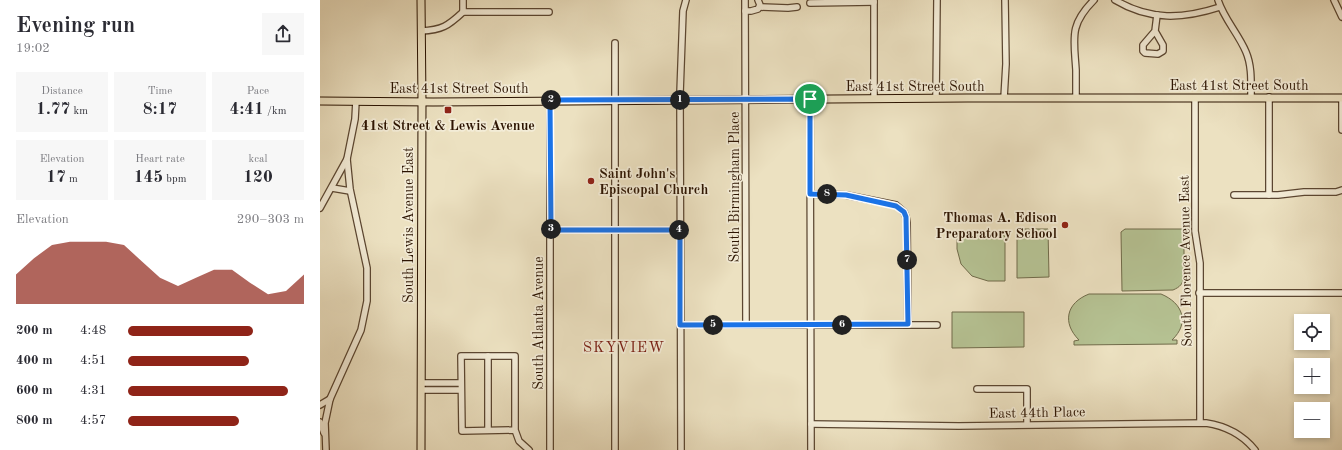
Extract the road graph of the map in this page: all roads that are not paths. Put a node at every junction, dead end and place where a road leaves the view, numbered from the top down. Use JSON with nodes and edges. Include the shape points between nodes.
{"nodes":[{"id":1,"x":421,"y":0,"type":"edge"},
{"id":2,"x":463,"y":0,"type":"edge"},
{"id":3,"x":686,"y":0,"type":"edge"},
{"id":4,"x":745,"y":0,"type":"edge"},
{"id":5,"x":758,"y":0,"type":"edge"},
{"id":6,"x":936,"y":0,"type":"edge"},
{"id":7,"x":1005,"y":0,"type":"edge"},
{"id":8,"x":1094,"y":0,"type":"edge"},
{"id":9,"x":1115,"y":0,"type":"edge"},
{"id":10,"x":1218,"y":0,"type":"edge"},
{"id":11,"x":1334,"y":0,"type":"edge"},
{"id":12,"x":874,"y":1,"type":"edge"},
{"id":13,"x":810,"y":3,"type":"dead end"},
{"id":14,"x":1220,"y":6,"type":"junction"},
{"id":15,"x":760,"y":7,"type":"junction"},
{"id":16,"x":797,"y":7,"type":"dead end"},
{"id":17,"x":463,"y":12,"type":"junction"},
{"id":18,"x":549,"y":12,"type":"dead end"},
{"id":19,"x":745,"y":12,"type":"junction"},
{"id":20,"x":1157,"y":15,"type":"junction"},
{"id":21,"x":1342,"y":17,"type":"edge"},
{"id":22,"x":421,"y":31,"type":"junction"},
{"id":23,"x":1155,"y":31,"type":"junction"},
{"id":24,"x":615,"y":43,"type":"dead end"},
{"id":25,"x":936,"y":98,"type":"junction"},
{"id":26,"x":1004,"y":98,"type":"junction"},
{"id":27,"x":1076,"y":98,"type":"junction"},
{"id":28,"x":1195,"y":98,"type":"junction"},
{"id":29,"x":1251,"y":98,"type":"junction"},
{"id":30,"x":1269,"y":98,"type":"junction"},
{"id":31,"x":1342,"y":98,"type":"edge"},
{"id":32,"x":810,"y":99,"type":"junction"},
{"id":33,"x":874,"y":99,"type":"junction"},
{"id":34,"x":550,"y":100,"type":"junction"},
{"id":35,"x":616,"y":100,"type":"junction"},
{"id":36,"x":680,"y":100,"type":"junction"},
{"id":37,"x":746,"y":100,"type":"junction"},
{"id":38,"x":320,"y":101,"type":"edge"},
{"id":39,"x":356,"y":101,"type":"junction"},
{"id":40,"x":422,"y":102,"type":"junction"},
{"id":41,"x":1342,"y":130,"type":"edge"},
{"id":42,"x":347,"y":159,"type":"junction"},
{"id":43,"x":332,"y":188,"type":"junction"},
{"id":44,"x":1342,"y":190,"type":"edge"},
{"id":45,"x":350,"y":191,"type":"junction"},
{"id":46,"x":810,"y":194,"type":"junction"},
{"id":47,"x":1234,"y":195,"type":"dead end"},
{"id":48,"x":1269,"y":195,"type":"junction"},
{"id":49,"x":320,"y":208,"type":"edge"},
{"id":50,"x":551,"y":230,"type":"junction"},
{"id":51,"x":615,"y":230,"type":"junction"},
{"id":52,"x":680,"y":230,"type":"junction"},
{"id":53,"x":1199,"y":293,"type":"junction"},
{"id":54,"x":1342,"y":293,"type":"edge"},
{"id":55,"x":908,"y":324,"type":"junction"},
{"id":56,"x":680,"y":325,"type":"junction"},
{"id":57,"x":746,"y":325,"type":"junction"},
{"id":58,"x":937,"y":325,"type":"dead end"},
{"id":59,"x":810,"y":326,"type":"junction"},
{"id":60,"x":488,"y":356,"type":"junction"},
{"id":61,"x":461,"y":383,"type":"junction"},
{"id":62,"x":421,"y":386,"type":"junction"},
{"id":63,"x":978,"y":389,"type":"dead end"},
{"id":64,"x":461,"y":390,"type":"junction"},
{"id":65,"x":330,"y":399,"type":"junction"},
{"id":66,"x":320,"y":405,"type":"edge"},
{"id":67,"x":320,"y":422,"type":"edge"},
{"id":68,"x":1200,"y":423,"type":"junction"},
{"id":69,"x":811,"y":424,"type":"junction"},
{"id":70,"x":1027,"y":424,"type":"junction"},
{"id":71,"x":488,"y":430,"type":"junction"},
{"id":72,"x":516,"y":430,"type":"junction"},
{"id":73,"x":325,"y":436,"type":"junction"},
{"id":74,"x":326,"y":450,"type":"edge"},
{"id":75,"x":421,"y":450,"type":"edge"},
{"id":76,"x":528,"y":450,"type":"edge"},
{"id":77,"x":550,"y":450,"type":"edge"},
{"id":78,"x":615,"y":450,"type":"edge"},
{"id":79,"x":681,"y":450,"type":"edge"},
{"id":80,"x":811,"y":450,"type":"edge"},
{"id":81,"x":1255,"y":450,"type":"edge"}],
"edges":[{"from":1,"to":22,"type":"main road","name":"South Lewis Avenue East"},
{"from":2,"to":17,"type":"street"},
{"from":3,"to":36,"type":"street","via":[[683,11]]},
{"from":4,"to":19,"type":"street","name":"South Birmingham Place"},
{"from":5,"to":15,"type":"street"},
{"from":6,"to":25,"type":"street"},
{"from":7,"to":26,"type":"street"},
{"from":8,"to":27,"type":"street","via":[[1082,14],[1074,34]]},
{"from":9,"to":20,"type":"street"},
{"from":10,"to":14,"type":"street"},
{"from":11,"to":21,"type":"street"},
{"from":12,"to":13,"type":"street"},
{"from":12,"to":33,"type":"street"},
{"from":14,"to":20,"type":"street","via":[[1185,16]]},
{"from":14,"to":29,"type":"street","via":[[1246,52],[1250,67]]},
{"from":15,"to":16,"type":"street"},
{"from":15,"to":19,"type":"street"},
{"from":17,"to":18,"type":"street"},
{"from":17,"to":22,"type":"street","via":[[441,29]]},
{"from":19,"to":37,"type":"street","name":"South Birmingham Place"},
{"from":20,"to":23,"type":"street"},
{"from":22,"to":40,"type":"main road","name":"South Lewis Avenue East"},
{"from":23,"to":23,"type":"street","via":[[1142,45],[1144,53],[1153,55],[1163,51],[1163,45]]},
{"from":24,"to":35,"type":"street"},
{"from":25,"to":26,"type":"main road","name":"East 41st Street South"},
{"from":25,"to":33,"type":"main road","name":"East 41st Street South"},
{"from":26,"to":27,"type":"main road","name":"East 41st Street South"},
{"from":27,"to":28,"type":"main road","name":"East 41st Street South"},
{"from":28,"to":29,"type":"main road","name":"East 41st Street South"},
{"from":28,"to":53,"type":"street","name":"South Florence Avenue East","via":[[1195,231],[1200,263]]},
{"from":29,"to":30,"type":"main road","name":"East 41st Street South"},
{"from":30,"to":31,"type":"main road","name":"East 41st Street South"},
{"from":30,"to":48,"type":"street"},
{"from":31,"to":41,"type":"street"},
{"from":32,"to":33,"type":"main road","name":"East 41st Street South"},
{"from":32,"to":37,"type":"main road","name":"East 41st Street South"},
{"from":32,"to":46,"type":"street"},
{"from":34,"to":35,"type":"main road","name":"East 41st Street South"},
{"from":34,"to":40,"type":"main road","name":"East 41st Street South"},
{"from":34,"to":50,"type":"street","name":"South Atlanta Avenue"},
{"from":35,"to":36,"type":"main road","name":"East 41st Street South"},
{"from":35,"to":51,"type":"street"},
{"from":36,"to":37,"type":"main road","name":"East 41st Street South"},
{"from":36,"to":52,"type":"street"},
{"from":37,"to":57,"type":"street","name":"South Birmingham Place"},
{"from":38,"to":39,"type":"main road","name":"East 41st Street South"},
{"from":39,"to":40,"type":"main road","name":"East 41st Street South"},
{"from":39,"to":42,"type":"street"},
{"from":40,"to":62,"type":"main road","name":"South Lewis Avenue East"},
{"from":42,"to":43,"type":"street"},
{"from":42,"to":45,"type":"street"},
{"from":43,"to":45,"type":"street"},
{"from":43,"to":49,"type":"street"},
{"from":44,"to":48,"type":"street"},
{"from":45,"to":65,"type":"street","via":[[367,268],[367,301],[361,330]]},
{"from":46,"to":55,"type":"street","via":[[846,195],[896,206],[904,212],[907,223]]},
{"from":46,"to":59,"type":"street"},
{"from":47,"to":48,"type":"street"},
{"from":50,"to":51,"type":"street"},
{"from":50,"to":77,"type":"street","name":"South Atlanta Avenue"},
{"from":51,"to":52,"type":"street"},
{"from":51,"to":78,"type":"street"},
{"from":52,"to":56,"type":"street"},
{"from":53,"to":54,"type":"street"},
{"from":53,"to":68,"type":"street","name":"South Florence Avenue East"},
{"from":55,"to":58,"type":"street"},
{"from":55,"to":59,"type":"street"},
{"from":56,"to":57,"type":"street"},
{"from":56,"to":79,"type":"street"},
{"from":57,"to":59,"type":"street"},
{"from":59,"to":69,"type":"street"},
{"from":60,"to":61,"type":"street","via":[[461,356]]},
{"from":60,"to":71,"type":"street"},
{"from":60,"to":72,"type":"street","via":[[515,356]]},
{"from":61,"to":62,"type":"street"},
{"from":61,"to":64,"type":"street"},
{"from":62,"to":64,"type":"street"},
{"from":62,"to":75,"type":"main road","name":"South Lewis Avenue East"},
{"from":63,"to":70,"type":"street","via":[[1027,389]]},
{"from":64,"to":71,"type":"street","via":[[462,430]]},
{"from":65,"to":66,"type":"street"},
{"from":65,"to":73,"type":"street"},
{"from":67,"to":73,"type":"street"},
{"from":68,"to":70,"type":"street","name":"East 44th Place"},
{"from":68,"to":81,"type":"street","name":"East 44th Place","via":[[1214,424],[1230,430],[1246,440]]},
{"from":69,"to":70,"type":"street","name":"East 44th Place"},
{"from":69,"to":80,"type":"street"},
{"from":71,"to":72,"type":"street"},
{"from":72,"to":76,"type":"street","via":[[520,441]]},
{"from":73,"to":74,"type":"street"}]}
